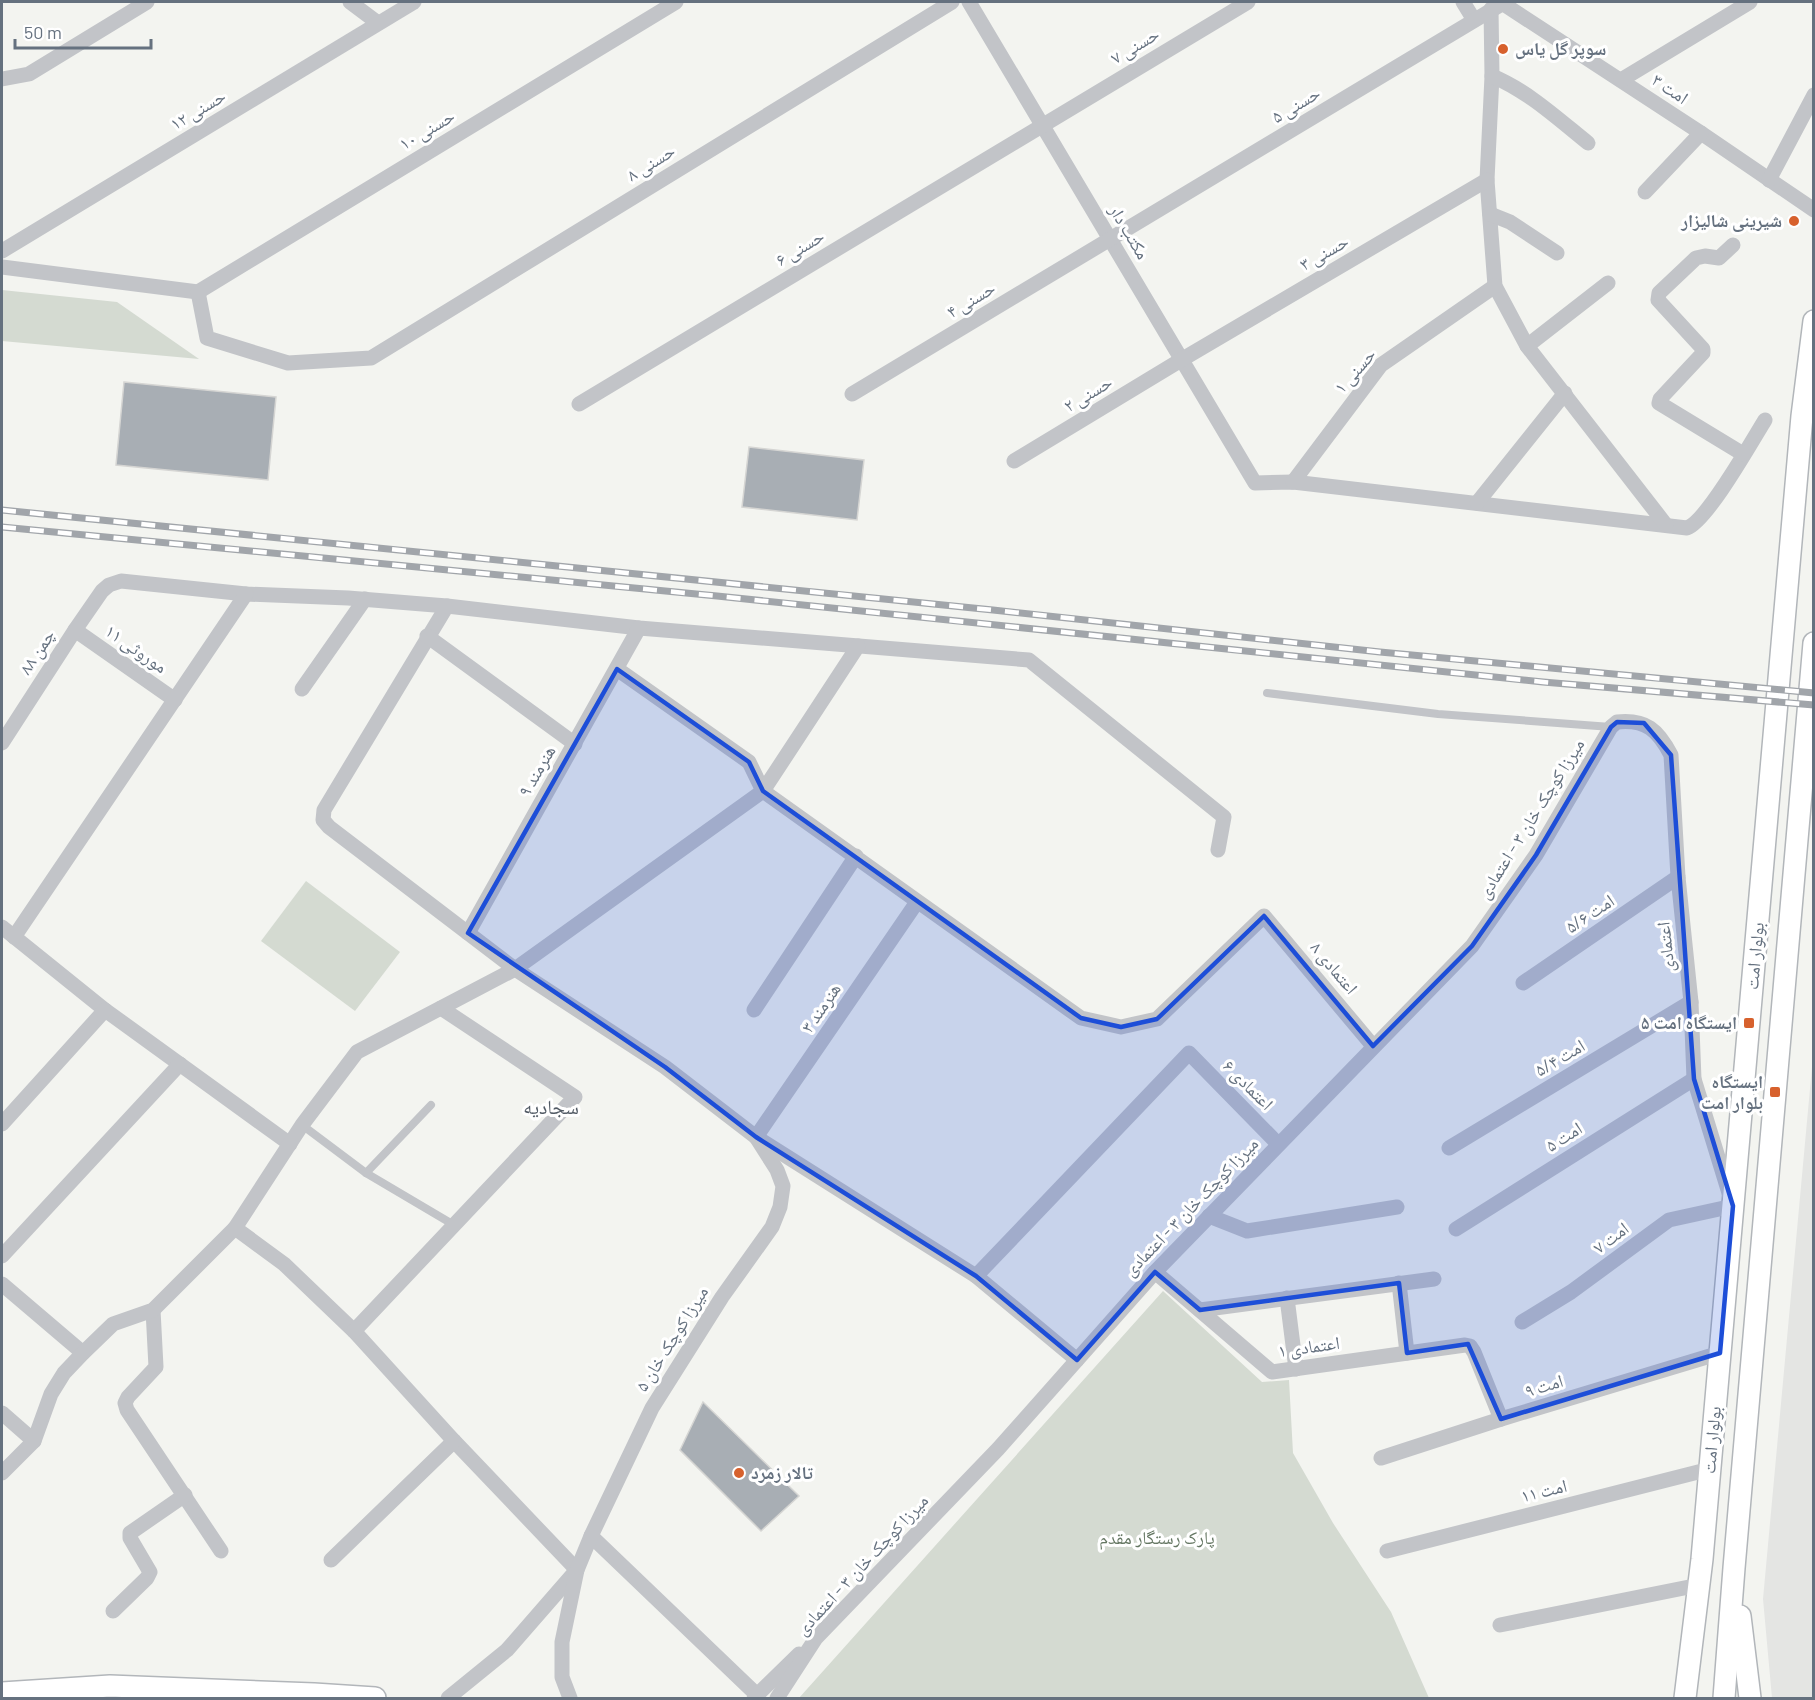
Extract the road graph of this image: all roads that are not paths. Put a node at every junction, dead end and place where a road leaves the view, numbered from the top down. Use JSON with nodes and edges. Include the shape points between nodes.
{"nodes":[{"id":1,"x":147,"y":2,"type":"edge"},
{"id":2,"x":350,"y":2,"type":"edge"},
{"id":3,"x":414,"y":2,"type":"edge"},
{"id":4,"x":676,"y":2,"type":"edge"},
{"id":5,"x":952,"y":2,"type":"edge"},
{"id":6,"x":969,"y":2,"type":"edge"},
{"id":7,"x":1248,"y":2,"type":"edge"},
{"id":8,"x":1463,"y":2,"type":"edge"},
{"id":9,"x":1750,"y":2,"type":"edge"},
{"id":10,"x":1499,"y":5,"type":"edge"},
{"id":11,"x":1474,"y":20,"type":"junction"},
{"id":12,"x":378,"y":23,"type":"junction"},
{"id":13,"x":1492,"y":76,"type":"junction"},
{"id":14,"x":2,"y":79,"type":"edge"},
{"id":15,"x":1621,"y":80,"type":"junction"},
{"id":16,"x":1814,"y":95,"type":"edge"},
{"id":17,"x":1042,"y":124,"type":"junction"},
{"id":18,"x":1701,"y":133,"type":"junction"},
{"id":19,"x":1588,"y":143,"type":"dead end"},
{"id":20,"x":1487,"y":180,"type":"junction"},
{"id":21,"x":1769,"y":180,"type":"junction"},
{"id":22,"x":1646,"y":192,"type":"dead end"},
{"id":23,"x":1814,"y":210,"type":"edge"},
{"id":24,"x":1490,"y":214,"type":"junction"},
{"id":25,"x":1110,"y":240,"type":"junction"},
{"id":26,"x":1733,"y":245,"type":"dead end"},
{"id":27,"x":2,"y":251,"type":"edge"},
{"id":28,"x":1557,"y":253,"type":"dead end"},
{"id":29,"x":2,"y":267,"type":"edge"},
{"id":30,"x":1608,"y":283,"type":"dead end"},
{"id":31,"x":1495,"y":286,"type":"junction"},
{"id":32,"x":198,"y":292,"type":"junction"},
{"id":33,"x":1814,"y":321,"type":"edge"},
{"id":34,"x":1527,"y":346,"type":"junction"},
{"id":35,"x":1181,"y":360,"type":"junction"},
{"id":36,"x":1565,"y":393,"type":"junction"},
{"id":37,"x":852,"y":394,"type":"dead end"},
{"id":38,"x":579,"y":404,"type":"dead end"},
{"id":39,"x":1765,"y":420,"type":"dead end"},
{"id":40,"x":1743,"y":454,"type":"junction"},
{"id":41,"x":1014,"y":461,"type":"dead end"},
{"id":42,"x":1293,"y":482,"type":"junction"},
{"id":43,"x":1477,"y":503,"type":"junction"},
{"id":44,"x":1666,"y":525,"type":"junction"},
{"id":45,"x":246,"y":594,"type":"junction"},
{"id":46,"x":365,"y":599,"type":"junction"},
{"id":47,"x":447,"y":606,"type":"junction"},
{"id":48,"x":639,"y":628,"type":"junction"},
{"id":49,"x":75,"y":630,"type":"junction"},
{"id":50,"x":427,"y":636,"type":"junction"},
{"id":51,"x":1814,"y":643,"type":"edge"},
{"id":52,"x":858,"y":646,"type":"junction"},
{"id":53,"x":617,"y":669,"type":"junction"},
{"id":54,"x":302,"y":689,"type":"dead end"},
{"id":55,"x":1267,"y":693,"type":"dead end"},
{"id":56,"x":175,"y":699,"type":"junction"},
{"id":57,"x":1611,"y":728,"type":"junction"},
{"id":58,"x":2,"y":743,"type":"edge"},
{"id":59,"x":576,"y":744,"type":"junction"},
{"id":60,"x":763,"y":791,"type":"junction"},
{"id":61,"x":1218,"y":850,"type":"dead end"},
{"id":62,"x":856,"y":856,"type":"junction"},
{"id":63,"x":1678,"y":877,"type":"junction"},
{"id":64,"x":917,"y":902,"type":"junction"},
{"id":65,"x":2,"y":927,"type":"edge"},
{"id":66,"x":468,"y":933,"type":"junction"},
{"id":67,"x":14,"y":937,"type":"junction"},
{"id":68,"x":515,"y":969,"type":"junction"},
{"id":69,"x":1523,"y":983,"type":"dead end"},
{"id":70,"x":1691,"y":1002,"type":"junction"},
{"id":71,"x":441,"y":1008,"type":"junction"},
{"id":72,"x":105,"y":1010,"type":"junction"},
{"id":73,"x":754,"y":1010,"type":"dead end"},
{"id":74,"x":1373,"y":1046,"type":"junction"},
{"id":75,"x":180,"y":1064,"type":"junction"},
{"id":76,"x":1694,"y":1079,"type":"junction"},
{"id":77,"x":431,"y":1106,"type":"dead end"},
{"id":78,"x":2,"y":1124,"type":"edge"},
{"id":79,"x":302,"y":1125,"type":"junction"},
{"id":80,"x":756,"y":1137,"type":"junction"},
{"id":81,"x":290,"y":1144,"type":"junction"},
{"id":82,"x":1278,"y":1144,"type":"junction"},
{"id":83,"x":1449,"y":1148,"type":"dead end"},
{"id":84,"x":366,"y":1173,"type":"junction"},
{"id":85,"x":1733,"y":1206,"type":"junction"},
{"id":86,"x":1397,"y":1207,"type":"dead end"},
{"id":87,"x":1209,"y":1216,"type":"junction"},
{"id":88,"x":454,"y":1226,"type":"junction"},
{"id":89,"x":236,"y":1228,"type":"junction"},
{"id":90,"x":1456,"y":1229,"type":"dead end"},
{"id":91,"x":2,"y":1256,"type":"edge"},
{"id":92,"x":1155,"y":1272,"type":"junction"},
{"id":93,"x":976,"y":1276,"type":"junction"},
{"id":94,"x":1434,"y":1278,"type":"dead end"},
{"id":95,"x":1399,"y":1283,"type":"junction"},
{"id":96,"x":2,"y":1284,"type":"edge"},
{"id":97,"x":1287,"y":1298,"type":"junction"},
{"id":98,"x":153,"y":1310,"type":"junction"},
{"id":99,"x":1200,"y":1310,"type":"junction"},
{"id":100,"x":1522,"y":1322,"type":"dead end"},
{"id":101,"x":354,"y":1331,"type":"junction"},
{"id":102,"x":82,"y":1353,"type":"junction"},
{"id":103,"x":1407,"y":1353,"type":"junction"},
{"id":104,"x":1720,"y":1353,"type":"junction"},
{"id":105,"x":1077,"y":1360,"type":"junction"},
{"id":106,"x":1296,"y":1369,"type":"junction"},
{"id":107,"x":2,"y":1413,"type":"edge"},
{"id":108,"x":1501,"y":1419,"type":"junction"},
{"id":109,"x":34,"y":1441,"type":"junction"},
{"id":110,"x":454,"y":1441,"type":"junction"},
{"id":111,"x":1381,"y":1458,"type":"dead end"},
{"id":112,"x":1710,"y":1469,"type":"junction"},
{"id":113,"x":2,"y":1473,"type":"edge"},
{"id":114,"x":186,"y":1496,"type":"junction"},
{"id":115,"x":591,"y":1536,"type":"junction"},
{"id":116,"x":221,"y":1551,"type":"dead end"},
{"id":117,"x":1387,"y":1551,"type":"dead end"},
{"id":118,"x":331,"y":1560,"type":"dead end"},
{"id":119,"x":1734,"y":1568,"type":"junction"},
{"id":120,"x":577,"y":1570,"type":"junction"},
{"id":121,"x":1699,"y":1585,"type":"junction"},
{"id":122,"x":113,"y":1611,"type":"dead end"},
{"id":123,"x":1500,"y":1625,"type":"dead end"},
{"id":124,"x":816,"y":1638,"type":"junction"},
{"id":125,"x":2,"y":1693,"type":"edge"},
{"id":126,"x":313,"y":1696,"type":"edge"},
{"id":127,"x":755,"y":1696,"type":"edge"},
{"id":128,"x":375,"y":1698,"type":"edge"},
{"id":129,"x":448,"y":1698,"type":"edge"},
{"id":130,"x":570,"y":1698,"type":"edge"},
{"id":131,"x":777,"y":1698,"type":"edge"},
{"id":132,"x":1685,"y":1698,"type":"edge"},
{"id":133,"x":1724,"y":1698,"type":"edge"},
{"id":134,"x":1750,"y":1698,"type":"edge"}],
"edges":[{"from":1,"to":14,"type":"street","via":[[29,74]]},
{"from":2,"to":12,"type":"street"},
{"from":3,"to":12,"type":"street","name":"حسنی ۱۲"},
{"from":4,"to":32,"type":"street","name":"حسنی ۱۰"},
{"from":5,"to":32,"type":"street","name":"حسنی ۸","via":[[371,357],[288,363],[207,338]]},
{"from":6,"to":17,"type":"street","name":"مکتب دار"},
{"from":7,"to":17,"type":"street","name":"حسنی ۷"},
{"from":8,"to":11,"type":"street"},
{"from":9,"to":15,"type":"street"},
{"from":10,"to":11,"type":"street","name":"حسنی ۵"},
{"from":10,"to":13,"type":"street"},
{"from":10,"to":15,"type":"street","name":"امت ۳"},
{"from":11,"to":25,"type":"street","name":"حسنی ۵"},
{"from":12,"to":27,"type":"street","name":"حسنی ۱۲"},
{"from":13,"to":19,"type":"street","via":[[1533,99]]},
{"from":13,"to":20,"type":"street"},
{"from":15,"to":18,"type":"street","name":"امت ۳"},
{"from":16,"to":21,"type":"street"},
{"from":17,"to":25,"type":"street","name":"مکتب دار"},
{"from":17,"to":38,"type":"street","name":"حسنی ۶"},
{"from":18,"to":21,"type":"street","name":"امت ۳"},
{"from":18,"to":22,"type":"street"},
{"from":20,"to":24,"type":"street"},
{"from":20,"to":35,"type":"street","name":"حسنی ۳"},
{"from":21,"to":23,"type":"street","name":"امت ۳"},
{"from":24,"to":28,"type":"street","via":[[1510,222]]},
{"from":24,"to":31,"type":"street"},
{"from":25,"to":35,"type":"street","name":"مکتب دار"},
{"from":25,"to":37,"type":"street","name":"حسنی ۴"},
{"from":26,"to":40,"type":"street","via":[[1719,258],[1696,258],[1659,293],[1658,300],[1703,353],[1659,403]]},
{"from":29,"to":32,"type":"street"},
{"from":30,"to":34,"type":"street"},
{"from":31,"to":34,"type":"street"},
{"from":31,"to":42,"type":"street","name":"حسنی ۱","via":[[1381,365]]},
{"from":33,"to":85,"type":"main road","name":"بولوار امت","via":[[1802,416]]},
{"from":34,"to":36,"type":"street"},
{"from":35,"to":41,"type":"street","name":"حسنی ۲"},
{"from":35,"to":42,"type":"street","name":"مکتب دار","via":[[1255,483]]},
{"from":36,"to":43,"type":"street"},
{"from":36,"to":44,"type":"street"},
{"from":39,"to":40,"type":"street"},
{"from":40,"to":44,"type":"street","via":[[1695,523],[1687,528]]},
{"from":42,"to":43,"type":"street"},
{"from":43,"to":44,"type":"street"},
{"from":45,"to":46,"type":"street"},
{"from":45,"to":49,"type":"street","name":"چمن ۸۸","via":[[121,581],[109,585]]},
{"from":45,"to":56,"type":"street"},
{"from":46,"to":47,"type":"street"},
{"from":46,"to":54,"type":"street"},
{"from":47,"to":48,"type":"street"},
{"from":47,"to":50,"type":"street"},
{"from":48,"to":52,"type":"street"},
{"from":48,"to":53,"type":"street","name":"هنرمند ۹"},
{"from":49,"to":56,"type":"street","name":"موروثی ۱۱"},
{"from":49,"to":58,"type":"street","name":"چمن ۸۸"},
{"from":50,"to":59,"type":"street"},
{"from":50,"to":66,"type":"street","via":[[324,810],[323,820]]},
{"from":51,"to":119,"type":"main road","name":"بولوار امت"},
{"from":52,"to":60,"type":"street"},
{"from":52,"to":61,"type":"street","via":[[1029,660],[1224,817]]},
{"from":53,"to":59,"type":"street","name":"هنرمند ۹"},
{"from":53,"to":60,"type":"street","via":[[749,762]]},
{"from":55,"to":57,"type":"lane","via":[[1438,714]]},
{"from":56,"to":67,"type":"street"},
{"from":57,"to":63,"type":"street","name":"اعتمادی","via":[[1617,722],[1644,723],[1671,755]]},
{"from":57,"to":74,"type":"street","name":"میرزا کوچک خان ۳ - اعتمادی","via":[[1536,855],[1472,946]]},
{"from":59,"to":66,"type":"street","name":"هنرمند ۹"},
{"from":60,"to":62,"type":"street"},
{"from":60,"to":68,"type":"street"},
{"from":62,"to":64,"type":"street"},
{"from":62,"to":73,"type":"street"},
{"from":63,"to":69,"type":"street","name":"امت ۵/۶"},
{"from":63,"to":70,"type":"street","name":"اعتمادی"},
{"from":64,"to":74,"type":"street","name":"اعتمادی ۸","via":[[1081,1018],[1121,1027],[1157,1019],[1264,916]]},
{"from":64,"to":80,"type":"street","name":"هنرمند ۳"},
{"from":65,"to":67,"type":"street"},
{"from":66,"to":68,"type":"street"},
{"from":67,"to":72,"type":"street"},
{"from":68,"to":71,"type":"street"},
{"from":68,"to":80,"type":"street","via":[[665,1067]]},
{"from":70,"to":76,"type":"street","name":"اعتمادی"},
{"from":70,"to":83,"type":"street","name":"امت ۵/۴"},
{"from":71,"to":79,"type":"street","via":[[357,1052]]},
{"from":71,"to":88,"type":"street","via":[[575,1097]]},
{"from":72,"to":75,"type":"street"},
{"from":72,"to":78,"type":"street"},
{"from":74,"to":82,"type":"street","name":"میرزا کوچک خان ۳ - اعتمادی"},
{"from":75,"to":81,"type":"street"},
{"from":75,"to":91,"type":"street"},
{"from":76,"to":85,"type":"street","name":"اعتمادی"},
{"from":76,"to":90,"type":"street","name":"امت ۵"},
{"from":77,"to":84,"type":"lane"},
{"from":79,"to":81,"type":"street"},
{"from":79,"to":84,"type":"lane"},
{"from":80,"to":93,"type":"street"},
{"from":80,"to":115,"type":"street","name":"میرزا کوچک خان ۵","via":[[783,1186],[772,1227],[652,1408]]},
{"from":81,"to":89,"type":"street"},
{"from":82,"to":87,"type":"street","name":"میرزا کوچک خان ۳ - اعتمادی"},
{"from":82,"to":93,"type":"street","name":"اعتمادی ۶","via":[[1189,1053]]},
{"from":84,"to":88,"type":"lane"},
{"from":85,"to":100,"type":"street","name":"امت ۷","via":[[1670,1220],[1571,1292]]},
{"from":85,"to":104,"type":"main road","name":"بولوار امت"},
{"from":86,"to":87,"type":"street","via":[[1247,1231]]},
{"from":87,"to":92,"type":"street","name":"میرزا کوچک خان ۳ - اعتمادی"},
{"from":88,"to":101,"type":"street"},
{"from":89,"to":98,"type":"street"},
{"from":89,"to":101,"type":"street","via":[[284,1263]]},
{"from":92,"to":99,"type":"street","name":"اعتمادی ۱"},
{"from":92,"to":105,"type":"street","name":"میرزا کوچک خان ۳ - اعتمادی"},
{"from":93,"to":105,"type":"street"},
{"from":94,"to":95,"type":"street"},
{"from":95,"to":97,"type":"street"},
{"from":95,"to":103,"type":"street"},
{"from":96,"to":102,"type":"street"},
{"from":97,"to":99,"type":"street"},
{"from":97,"to":106,"type":"street"},
{"from":98,"to":102,"type":"street","via":[[113,1324]]},
{"from":98,"to":114,"type":"street","via":[[156,1367],[125,1403]]},
{"from":99,"to":106,"type":"street","name":"اعتمادی ۱","via":[[1272,1372]]},
{"from":101,"to":110,"type":"street"},
{"from":102,"to":109,"type":"street","via":[[51,1394]]},
{"from":103,"to":106,"type":"street","name":"اعتمادی ۱"},
{"from":103,"to":108,"type":"street","name":"اعتمادی ۱","via":[[1470,1346]]},
{"from":104,"to":108,"type":"street","name":"امت ۹"},
{"from":104,"to":112,"type":"main road","name":"بولوار امت"},
{"from":105,"to":124,"type":"street","name":"میرزا کوچک خان ۳ - اعتمادی","via":[[998,1449]]},
{"from":107,"to":109,"type":"street"},
{"from":108,"to":111,"type":"street","name":"امت ۹"},
{"from":109,"to":113,"type":"street"},
{"from":110,"to":118,"type":"street"},
{"from":110,"to":120,"type":"street"},
{"from":112,"to":117,"type":"street","name":"امت ۱۱"},
{"from":112,"to":121,"type":"main road","name":"بولوار امت"},
{"from":114,"to":116,"type":"street"},
{"from":114,"to":122,"type":"street","via":[[130,1533],[150,1572]]},
{"from":115,"to":120,"type":"street","name":"میرزا کوچک خان ۵"},
{"from":115,"to":127,"type":"street"},
{"from":119,"to":133,"type":"main road","name":"بولوار امت"},
{"from":119,"to":134,"type":"main road"},
{"from":120,"to":129,"type":"street","name":"میرزا کوچک خان ۵","via":[[507,1650]]},
{"from":120,"to":130,"type":"street","name":"میرزا کوچک خان ۵","via":[[562,1642],[562,1677]]},
{"from":121,"to":123,"type":"street"},
{"from":121,"to":132,"type":"main road","name":"بولوار امت"},
{"from":124,"to":127,"type":"street"},
{"from":124,"to":131,"type":"street","name":"میرزا کوچک خان ۳ - اعتمادی"},
{"from":125,"to":126,"type":"main road","via":[[110,1686]]},
{"from":126,"to":128,"type":"main road"}]}
